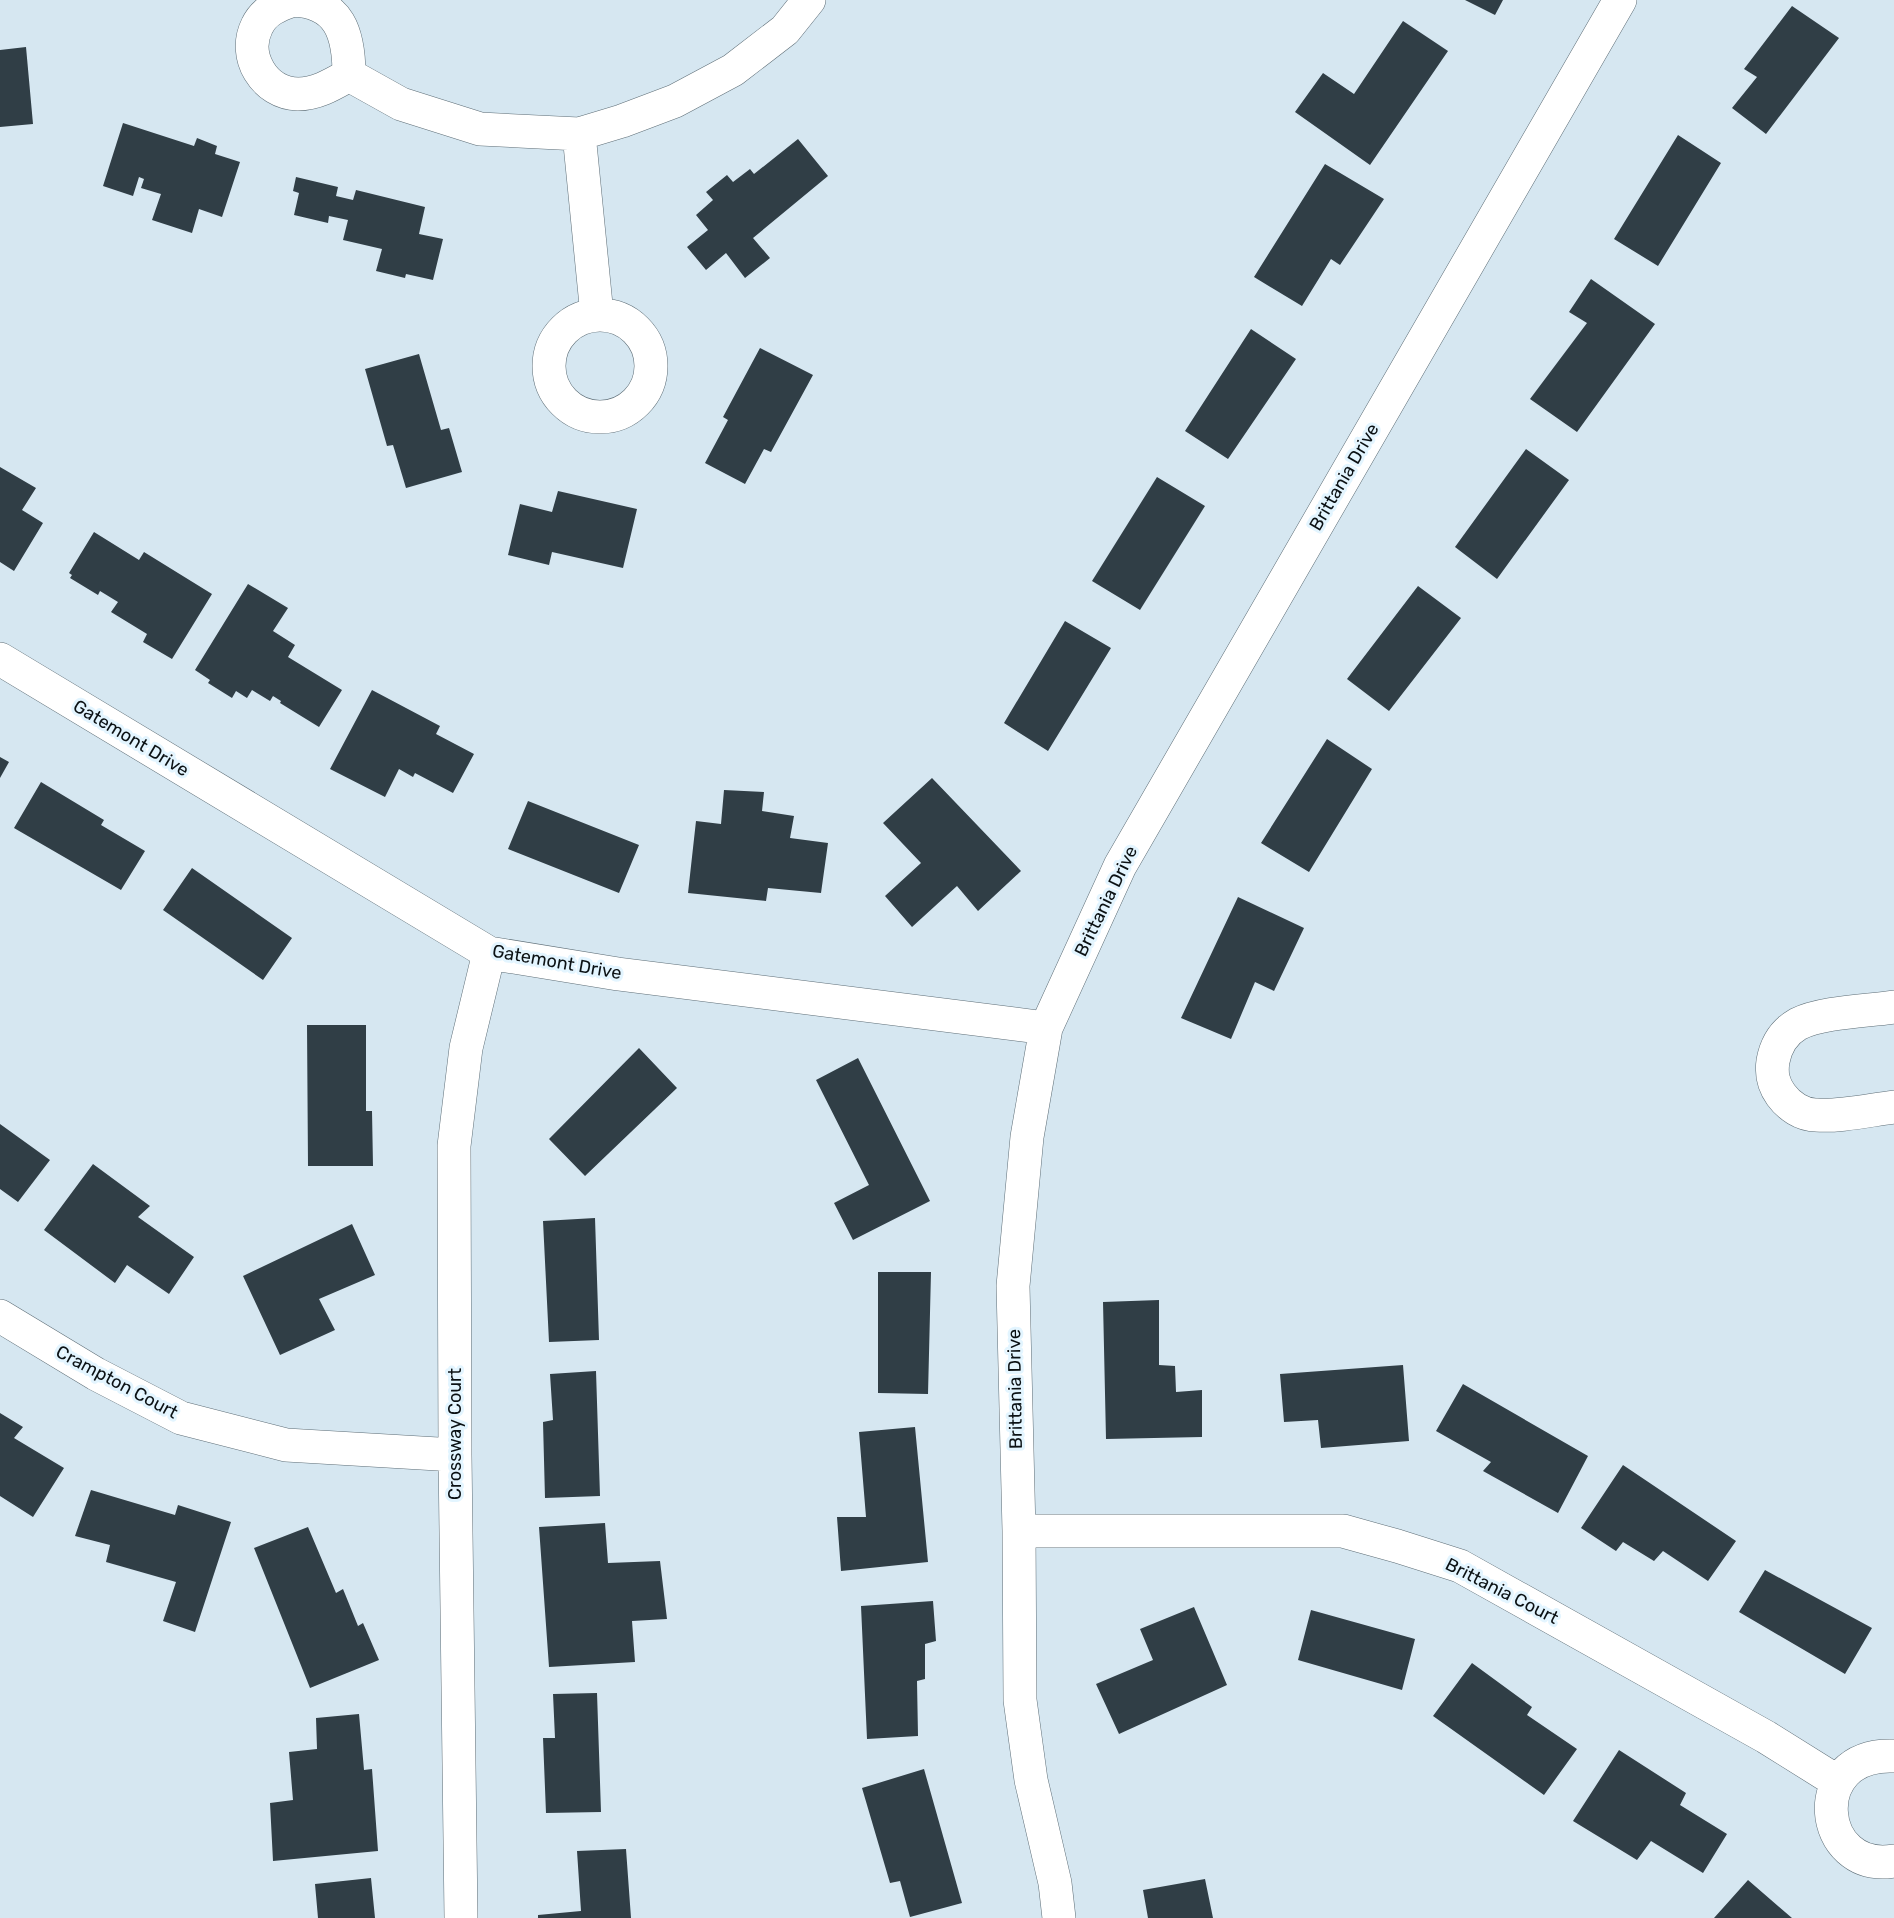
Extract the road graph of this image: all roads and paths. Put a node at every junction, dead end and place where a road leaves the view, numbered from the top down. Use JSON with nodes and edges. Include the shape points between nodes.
{"nodes":[{"id":1,"x":809,"y":0,"type":"edge"},
{"id":2,"x":1620,"y":0,"type":"edge"},
{"id":3,"x":350,"y":75,"type":"dead end"},
{"id":4,"x":579,"y":134,"type":"junction"},
{"id":5,"x":597,"y":315,"type":"dead end"},
{"id":6,"x":0,"y":659,"type":"edge"},
{"id":7,"x":489,"y":953,"type":"junction"},
{"id":8,"x":1894,"y":1007,"type":"edge"},
{"id":9,"x":1046,"y":1028,"type":"junction"},
{"id":10,"x":1894,"y":1107,"type":"edge"},
{"id":11,"x":0,"y":1316,"type":"edge"},
{"id":12,"x":455,"y":1455,"type":"junction"},
{"id":13,"x":1019,"y":1531,"type":"junction"},
{"id":14,"x":1894,"y":1756,"type":"edge"},
{"id":15,"x":1838,"y":1782,"type":"junction"},
{"id":16,"x":1894,"y":1861,"type":"edge"},
{"id":17,"x":461,"y":1918,"type":"edge"},
{"id":18,"x":1059,"y":1918,"type":"edge"}],
"edges":[{"from":1,"to":4,"type":"street","via":[[785,30],[733,70],[675,101]]},
{"from":2,"to":9,"type":"street","name":"Brittania Drive","via":[[1120,867]]},
{"from":3,"to":4,"type":"street","via":[[401,104],[480,129]]},
{"from":4,"to":5,"type":"street"},
{"from":6,"to":7,"type":"street","name":"Gatemont Drive"},
{"from":7,"to":9,"type":"street","name":"Gatemont Drive","via":[[618,974]]},
{"from":7,"to":12,"type":"street","name":"Crossway Court","via":[[466,1048],[454,1146]]},
{"from":8,"to":10,"type":"street","via":[[1820,1017],[1798,1024],[1776,1048],[1771,1071],[1775,1087],[1798,1111],[1814,1115]]},
{"from":9,"to":13,"type":"street","name":"Brittania Drive","via":[[1027,1137],[1013,1286]]},
{"from":11,"to":12,"type":"street","name":"Crampton Court","via":[[96,1374],[181,1418],[286,1445]]},
{"from":12,"to":17,"type":"street","name":"Crossway Court"},
{"from":13,"to":15,"type":"street","name":"Brittania Court","via":[[1343,1531],[1397,1546],[1460,1566],[1766,1737]]},
{"from":13,"to":18,"type":"street","name":"Brittania Drive","via":[[1020,1700],[1031,1780],[1055,1883]]},
{"from":14,"to":15,"type":"street","via":[[1863,1760],[1848,1769]]},
{"from":15,"to":16,"type":"street","via":[[1831,1800],[1831,1818],[1838,1836],[1850,1850],[1866,1859]]}]}
